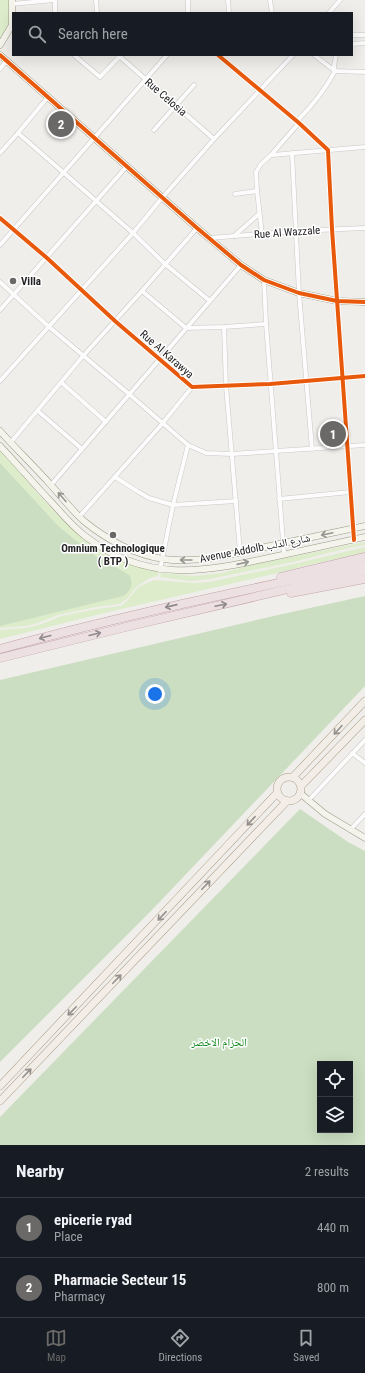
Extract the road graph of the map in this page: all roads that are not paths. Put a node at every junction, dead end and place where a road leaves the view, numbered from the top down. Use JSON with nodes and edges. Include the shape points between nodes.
{"nodes":[{"id":1,"x":54,"y":0,"type":"edge"},
{"id":2,"x":96,"y":0,"type":"edge"},
{"id":3,"x":188,"y":0,"type":"edge"},
{"id":4,"x":228,"y":0,"type":"edge"},
{"id":5,"x":270,"y":0,"type":"edge"},
{"id":6,"x":340,"y":0,"type":"edge"},
{"id":7,"x":12,"y":2,"type":"edge"},
{"id":8,"x":55,"y":12,"type":"edge"},
{"id":9,"x":97,"y":12,"type":"edge"},
{"id":10,"x":188,"y":12,"type":"edge"},
{"id":11,"x":229,"y":12,"type":"edge"},
{"id":12,"x":272,"y":12,"type":"edge"},
{"id":13,"x":330,"y":12,"type":"edge"},
{"id":14,"x":353,"y":35,"type":"edge"},
{"id":15,"x":365,"y":35,"type":"edge"},
{"id":16,"x":365,"y":43,"type":"edge"},
{"id":17,"x":353,"y":44,"type":"edge"},
{"id":18,"x":0,"y":45,"type":"edge"},
{"id":19,"x":0,"y":55,"type":"edge"},
{"id":20,"x":75,"y":56,"type":"edge"},
{"id":21,"x":119,"y":56,"type":"edge"},
{"id":22,"x":121,"y":56,"type":"edge"},
{"id":23,"x":166,"y":56,"type":"edge"},
{"id":24,"x":220,"y":56,"type":"edge"},
{"id":25,"x":292,"y":56,"type":"edge"},
{"id":26,"x":315,"y":56,"type":"edge"},
{"id":27,"x":336,"y":56,"type":"edge"},
{"id":28,"x":6,"y":61,"type":"junction"},
{"id":29,"x":0,"y":68,"type":"edge"},
{"id":30,"x":335,"y":71,"type":"junction"},
{"id":31,"x":365,"y":72,"type":"edge"},
{"id":32,"x":146,"y":80,"type":"junction"},
{"id":33,"x":194,"y":85,"type":"dead end"},
{"id":34,"x":260,"y":90,"type":"junction"},
{"id":35,"x":48,"y":96,"type":"junction"},
{"id":36,"x":176,"y":106,"type":"junction"},
{"id":37,"x":298,"y":122,"type":"junction"},
{"id":38,"x":154,"y":130,"type":"dead end"},
{"id":39,"x":18,"y":133,"type":"junction"},
{"id":40,"x":94,"y":138,"type":"junction"},
{"id":41,"x":214,"y":139,"type":"junction"},
{"id":42,"x":365,"y":147,"type":"edge"},
{"id":43,"x":1,"y":149,"type":"edge"},
{"id":44,"x":328,"y":150,"type":"junction"},
{"id":45,"x":292,"y":153,"type":"junction"},
{"id":46,"x":272,"y":155,"type":"junction"},
{"id":47,"x":127,"y":166,"type":"junction"},
{"id":48,"x":64,"y":172,"type":"junction"},
{"id":49,"x":257,"y":191,"type":"junction"},
{"id":50,"x":235,"y":194,"type":"dead end"},
{"id":51,"x":162,"y":198,"type":"junction"},
{"id":52,"x":96,"y":202,"type":"junction"},
{"id":53,"x":259,"y":214,"type":"junction"},
{"id":54,"x":0,"y":218,"type":"edge"},
{"id":55,"x":196,"y":228,"type":"junction"},
{"id":56,"x":365,"y":228,"type":"edge"},
{"id":57,"x":332,"y":229,"type":"junction"},
{"id":58,"x":14,"y":230,"type":"junction"},
{"id":59,"x":297,"y":231,"type":"junction"},
{"id":60,"x":133,"y":233,"type":"junction"},
{"id":61,"x":262,"y":234,"type":"junction"},
{"id":62,"x":234,"y":236,"type":"junction"},
{"id":63,"x":209,"y":238,"type":"junction"},
{"id":64,"x":0,"y":246,"type":"edge"},
{"id":65,"x":47,"y":258,"type":"junction"},
{"id":66,"x":165,"y":264,"type":"junction"},
{"id":67,"x":241,"y":265,"type":"junction"},
{"id":68,"x":264,"y":280,"type":"junction"},
{"id":69,"x":0,"y":282,"type":"edge"},
{"id":70,"x":81,"y":290,"type":"junction"},
{"id":71,"x":142,"y":291,"type":"junction"},
{"id":72,"x":299,"y":293,"type":"junction"},
{"id":73,"x":14,"y":294,"type":"junction"},
{"id":74,"x":210,"y":301,"type":"junction"},
{"id":75,"x":337,"y":301,"type":"junction"},
{"id":76,"x":365,"y":302,"type":"edge"},
{"id":77,"x":0,"y":310,"type":"edge"},
{"id":78,"x":115,"y":321,"type":"junction"},
{"id":79,"x":266,"y":324,"type":"junction"},
{"id":80,"x":48,"y":326,"type":"junction"},
{"id":81,"x":224,"y":327,"type":"junction"},
{"id":82,"x":186,"y":328,"type":"junction"},
{"id":83,"x":83,"y":356,"type":"junction"},
{"id":84,"x":160,"y":359,"type":"junction"},
{"id":85,"x":365,"y":376,"type":"edge"},
{"id":86,"x":342,"y":378,"type":"junction"},
{"id":87,"x":0,"y":381,"type":"edge"},
{"id":88,"x":306,"y":381,"type":"junction"},
{"id":89,"x":62,"y":383,"type":"junction"},
{"id":90,"x":270,"y":384,"type":"junction"},
{"id":91,"x":226,"y":386,"type":"junction"},
{"id":92,"x":192,"y":387,"type":"junction"},
{"id":93,"x":129,"y":394,"type":"junction"},
{"id":94,"x":38,"y":411,"type":"junction"},
{"id":95,"x":106,"y":422,"type":"junction"},
{"id":96,"x":162,"y":424,"type":"junction"},
{"id":97,"x":0,"y":431,"type":"edge"},
{"id":98,"x":11,"y":442,"type":"junction"},
{"id":99,"x":0,"y":446,"type":"edge"},
{"id":100,"x":188,"y":446,"type":"junction"},
{"id":101,"x":347,"y":446,"type":"junction"},
{"id":102,"x":365,"y":446,"type":"edge"},
{"id":103,"x":82,"y":449,"type":"junction"},
{"id":104,"x":312,"y":449,"type":"junction"},
{"id":105,"x":275,"y":452,"type":"junction"},
{"id":106,"x":232,"y":454,"type":"junction"},
{"id":107,"x":115,"y":477,"type":"junction"},
{"id":108,"x":51,"y":485,"type":"junction"},
{"id":109,"x":350,"y":492,"type":"junction"},
{"id":110,"x":279,"y":499,"type":"junction"},
{"id":111,"x":236,"y":501,"type":"junction"},
{"id":112,"x":174,"y":505,"type":"junction"},
{"id":113,"x":79,"y":517,"type":"junction"},
{"id":114,"x":365,"y":526,"type":"edge"},
{"id":115,"x":353,"y":528,"type":"junction"},
{"id":116,"x":365,"y":537,"type":"edge"},
{"id":117,"x":354,"y":540,"type":"junction"},
{"id":118,"x":282,"y":543,"type":"junction"},
{"id":119,"x":240,"y":552,"type":"junction"},
{"id":120,"x":284,"y":554,"type":"junction"},
{"id":121,"x":365,"y":557,"type":"edge"},
{"id":122,"x":162,"y":559,"type":"junction"},
{"id":123,"x":365,"y":565,"type":"edge"},
{"id":124,"x":160,"y":570,"type":"junction"},
{"id":125,"x":365,"y":572,"type":"edge"},
{"id":126,"x":365,"y":579,"type":"edge"},
{"id":127,"x":237,"y":591,"type":"junction"},
{"id":128,"x":237,"y":602,"type":"junction"},
{"id":129,"x":28,"y":642,"type":"junction"},
{"id":130,"x":0,"y":645,"type":"edge"},
{"id":131,"x":0,"y":649,"type":"edge"},
{"id":132,"x":30,"y":651,"type":"junction"},
{"id":133,"x":0,"y":658,"type":"edge"},
{"id":134,"x":0,"y":662,"type":"edge"},
{"id":135,"x":365,"y":701,"type":"edge"},
{"id":136,"x":365,"y":720,"type":"edge"},
{"id":137,"x":365,"y":740,"type":"edge"},
{"id":138,"x":352,"y":753,"type":"junction"},
{"id":139,"x":365,"y":763,"type":"edge"},
{"id":140,"x":293,"y":777,"type":"junction"},
{"id":141,"x":301,"y":786,"type":"junction"},
{"id":142,"x":277,"y":793,"type":"junction"},
{"id":143,"x":301,"y":794,"type":"junction"},
{"id":144,"x":287,"y":801,"type":"junction"},
{"id":145,"x":308,"y":801,"type":"junction"},
{"id":146,"x":365,"y":814,"type":"edge"},
{"id":147,"x":350,"y":830,"type":"junction"},
{"id":148,"x":365,"y":838,"type":"edge"},
{"id":149,"x":0,"y":1086,"type":"edge"},
{"id":150,"x":0,"y":1101,"type":"edge"}],
"edges":[{"from":1,"to":7,"type":"street"},
{"from":1,"to":8,"type":"street"},
{"from":2,"to":9,"type":"street"},
{"from":3,"to":10,"type":"street"},
{"from":4,"to":11,"type":"street"},
{"from":5,"to":12,"type":"street"},
{"from":6,"to":13,"type":"street"},
{"from":7,"to":18,"type":"street","via":[[12,26]]},
{"from":14,"to":15,"type":"street"},
{"from":16,"to":17,"type":"street"},
{"from":19,"to":28,"type":"street"},
{"from":20,"to":21,"type":"street","via":[[99,76],[102,76]]},
{"from":22,"to":32,"type":"street","name":"Rue Celosia"},
{"from":23,"to":32,"type":"street"},
{"from":24,"to":34,"type":"street"},
{"from":25,"to":34,"type":"street"},
{"from":26,"to":30,"type":"street"},
{"from":27,"to":30,"type":"street"},
{"from":28,"to":29,"type":"street"},
{"from":28,"to":35,"type":"street"},
{"from":30,"to":31,"type":"street"},
{"from":30,"to":37,"type":"street","via":[[325,90]]},
{"from":32,"to":36,"type":"street","name":"Rue Celosia"},
{"from":32,"to":40,"type":"street"},
{"from":33,"to":36,"type":"street"},
{"from":34,"to":37,"type":"street"},
{"from":34,"to":41,"type":"street"},
{"from":35,"to":39,"type":"street"},
{"from":35,"to":40,"type":"street"},
{"from":36,"to":38,"type":"street"},
{"from":36,"to":41,"type":"street","name":"Rue Celosia"},
{"from":37,"to":44,"type":"street"},
{"from":37,"to":46,"type":"street"},
{"from":39,"to":43,"type":"street"},
{"from":39,"to":48,"type":"street"},
{"from":40,"to":47,"type":"street"},
{"from":40,"to":48,"type":"street"},
{"from":41,"to":51,"type":"street"},
{"from":42,"to":44,"type":"street"},
{"from":44,"to":45,"type":"street"},
{"from":44,"to":57,"type":"street"},
{"from":45,"to":46,"type":"street"},
{"from":45,"to":59,"type":"street"},
{"from":46,"to":49,"type":"street","via":[[258,168]]},
{"from":47,"to":51,"type":"street"},
{"from":47,"to":52,"type":"street"},
{"from":48,"to":52,"type":"street"},
{"from":48,"to":58,"type":"street"},
{"from":49,"to":50,"type":"street"},
{"from":49,"to":53,"type":"street"},
{"from":51,"to":55,"type":"street"},
{"from":51,"to":60,"type":"street"},
{"from":52,"to":60,"type":"street"},
{"from":52,"to":65,"type":"street"},
{"from":53,"to":61,"type":"street"},
{"from":53,"to":62,"type":"street"},
{"from":54,"to":58,"type":"street","name":"Rue Al Karawya"},
{"from":55,"to":63,"type":"street"},
{"from":55,"to":66,"type":"street"},
{"from":56,"to":57,"type":"street","name":"Rue Al Wazzale"},
{"from":57,"to":59,"type":"street","name":"Rue Al Wazzale"},
{"from":57,"to":75,"type":"street"},
{"from":58,"to":64,"type":"street"},
{"from":58,"to":65,"type":"street","name":"Rue Al Karawya"},
{"from":59,"to":61,"type":"street","name":"Rue Al Wazzale"},
{"from":59,"to":72,"type":"street"},
{"from":60,"to":66,"type":"street"},
{"from":60,"to":70,"type":"street"},
{"from":61,"to":62,"type":"street","name":"Rue Al Wazzale"},
{"from":62,"to":63,"type":"street","name":"Rue Al Wazzale"},
{"from":63,"to":67,"type":"street"},
{"from":65,"to":70,"type":"street","name":"Rue Al Karawya"},
{"from":65,"to":73,"type":"street"},
{"from":66,"to":71,"type":"street"},
{"from":66,"to":74,"type":"street"},
{"from":67,"to":68,"type":"street"},
{"from":67,"to":74,"type":"street"},
{"from":68,"to":72,"type":"street"},
{"from":68,"to":79,"type":"street"},
{"from":69,"to":73,"type":"street"},
{"from":70,"to":78,"type":"street","name":"Rue Al Karawya"},
{"from":70,"to":80,"type":"street"},
{"from":71,"to":78,"type":"street"},
{"from":71,"to":82,"type":"street"},
{"from":72,"to":75,"type":"street"},
{"from":72,"to":88,"type":"street"},
{"from":73,"to":77,"type":"street"},
{"from":73,"to":80,"type":"street"},
{"from":74,"to":82,"type":"street"},
{"from":75,"to":76,"type":"street"},
{"from":75,"to":86,"type":"street"},
{"from":78,"to":83,"type":"street"},
{"from":78,"to":84,"type":"street","name":"Rue Al Karawya"},
{"from":79,"to":81,"type":"street"},
{"from":79,"to":90,"type":"street"},
{"from":80,"to":83,"type":"street"},
{"from":80,"to":87,"type":"street"},
{"from":81,"to":82,"type":"street"},
{"from":81,"to":91,"type":"street"},
{"from":82,"to":84,"type":"street"},
{"from":83,"to":89,"type":"street"},
{"from":83,"to":93,"type":"street"},
{"from":84,"to":92,"type":"street","name":"Rue Al Karawya"},
{"from":84,"to":93,"type":"street"},
{"from":85,"to":86,"type":"street","name":"Rue Al Karawya"},
{"from":86,"to":88,"type":"street","name":"Rue Al Karawya"},
{"from":86,"to":101,"type":"street"},
{"from":88,"to":90,"type":"street","name":"Rue Al Karawya"},
{"from":88,"to":104,"type":"street"},
{"from":89,"to":94,"type":"street"},
{"from":89,"to":95,"type":"street"},
{"from":90,"to":91,"type":"street","name":"Rue Al Karawya"},
{"from":90,"to":105,"type":"street"},
{"from":91,"to":92,"type":"street","name":"Rue Al Karawya"},
{"from":91,"to":106,"type":"street"},
{"from":92,"to":96,"type":"street"},
{"from":93,"to":95,"type":"street"},
{"from":93,"to":96,"type":"street"},
{"from":94,"to":98,"type":"street"},
{"from":94,"to":103,"type":"street"},
{"from":95,"to":103,"type":"street"},
{"from":96,"to":100,"type":"street"},
{"from":96,"to":107,"type":"street"},
{"from":97,"to":98,"type":"street","name":"Avenue Addolb شارع الدلب"},
{"from":98,"to":108,"type":"street","name":"Avenue Addolb شارع الدلب"},
{"from":99,"to":124,"type":"street","name":"Avenue Addolb شارع الدلب","via":[[65,518],[85,536],[121,557]]},
{"from":100,"to":106,"type":"street","via":[[206,453]]},
{"from":100,"to":112,"type":"street"},
{"from":101,"to":102,"type":"street"},
{"from":101,"to":104,"type":"street"},
{"from":101,"to":109,"type":"street"},
{"from":103,"to":108,"type":"street"},
{"from":104,"to":105,"type":"street"},
{"from":105,"to":106,"type":"street"},
{"from":105,"to":110,"type":"street"},
{"from":106,"to":111,"type":"street"},
{"from":107,"to":112,"type":"street","via":[[149,498]]},
{"from":107,"to":113,"type":"street"},
{"from":113,"to":108,"type":"street","name":"Avenue Addolb شارع الدلب","one_way":true},
{"from":109,"to":110,"type":"street"},
{"from":109,"to":115,"type":"street"},
{"from":110,"to":118,"type":"street"},
{"from":111,"to":112,"type":"street"},
{"from":111,"to":119,"type":"street"},
{"from":112,"to":122,"type":"street"},
{"from":113,"to":122,"type":"street","name":"Avenue Addolb شارع الدلب","via":[[116,543]]},
{"from":114,"to":115,"type":"street","name":"Avenue Addolb شارع الدلب"},
{"from":115,"to":117,"type":"street"},
{"from":115,"to":118,"type":"street","name":"Avenue Addolb شارع الدلب","one_way":true},
{"from":116,"to":117,"type":"street","name":"Avenue Addolb شارع الدلب"},
{"from":117,"to":120,"type":"street","name":"Avenue Addolb شارع الدلب"},
{"from":118,"to":119,"type":"street","name":"Avenue Addolb شارع الدلب"},
{"from":118,"to":120,"type":"street"},
{"from":119,"to":122,"type":"street","name":"Avenue Addolb شارع الدلب","one_way":true,"via":[[202,559]]},
{"from":124,"to":120,"type":"street","name":"Avenue Addolb شارع الدلب","one_way":true,"via":[[208,569]]},
{"from":121,"to":127,"type":"highway","via":[[263,581]]},
{"from":122,"to":124,"type":"street"},
{"from":123,"to":127,"type":"highway"},
{"from":125,"to":128,"type":"highway"},
{"from":126,"to":128,"type":"highway"},
{"from":127,"to":129,"type":"highway","one_way":true},
{"from":132,"to":128,"type":"highway","one_way":true},
{"from":129,"to":130,"type":"highway"},
{"from":129,"to":131,"type":"highway"},
{"from":132,"to":133,"type":"highway"},
{"from":132,"to":134,"type":"highway"},
{"from":135,"to":140,"type":"main road","one_way":true},
{"from":136,"to":141,"type":"main road"},
{"from":137,"to":138,"type":"street"},
{"from":138,"to":139,"type":"street"},
{"from":138,"to":145,"type":"street"},
{"from":140,"to":141,"type":"main road"},
{"from":140,"to":142,"type":"main road","via":[[286,777],[280,781]]},
{"from":141,"to":143,"type":"main road"},
{"from":142,"to":144,"type":"main road"},
{"from":142,"to":149,"type":"main road","one_way":true},
{"from":143,"to":144,"type":"main road","via":[[295,800]]},
{"from":143,"to":145,"type":"street"},
{"from":150,"to":144,"type":"main road","one_way":true},
{"from":145,"to":147,"type":"street"},
{"from":146,"to":147,"type":"street"},
{"from":147,"to":148,"type":"street"}]}
